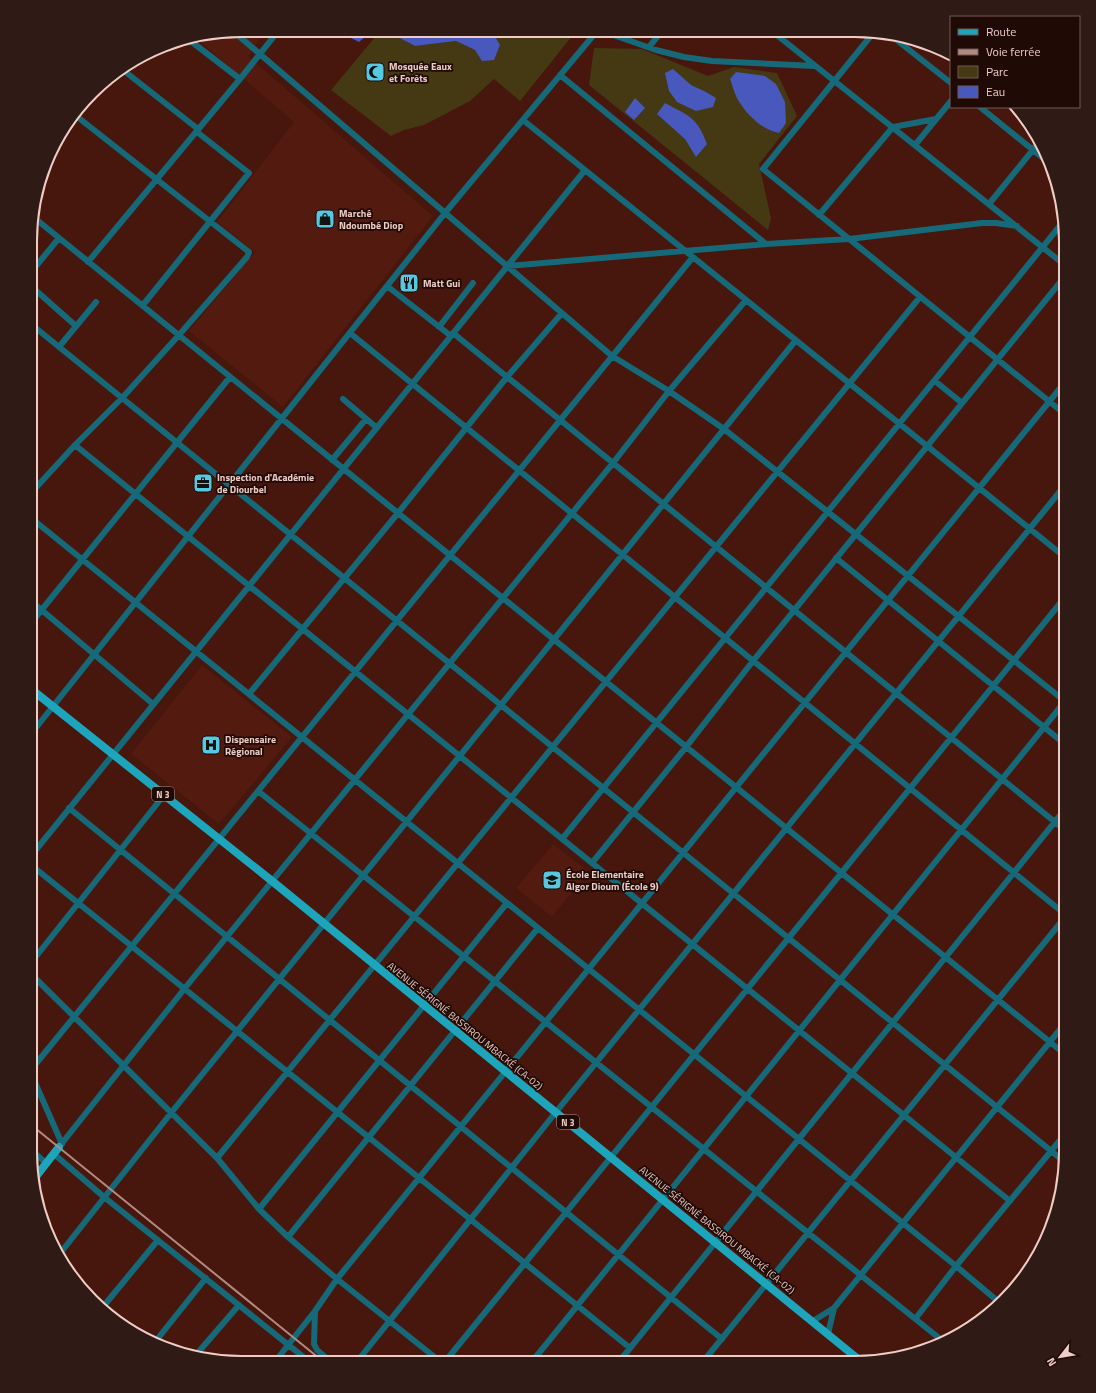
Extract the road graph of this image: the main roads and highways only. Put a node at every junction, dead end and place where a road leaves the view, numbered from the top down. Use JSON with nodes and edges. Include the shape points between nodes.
{"nodes":[{"id":1,"x":37,"y":694,"type":"edge"},
{"id":2,"x":58,"y":1148,"type":"road end"},
{"id":3,"x":38,"y":1173,"type":"edge"},
{"id":4,"x":855,"y":1356,"type":"edge"}],
"edges":[{"from":1,"to":4,"type":"main road","name":"AVENUE SÉRIGNÉ BASSIROU MBACKÉ (CA-02)","number":"N 3","via":[[272,881]]},
{"from":2,"to":3,"type":"main road"}]}
